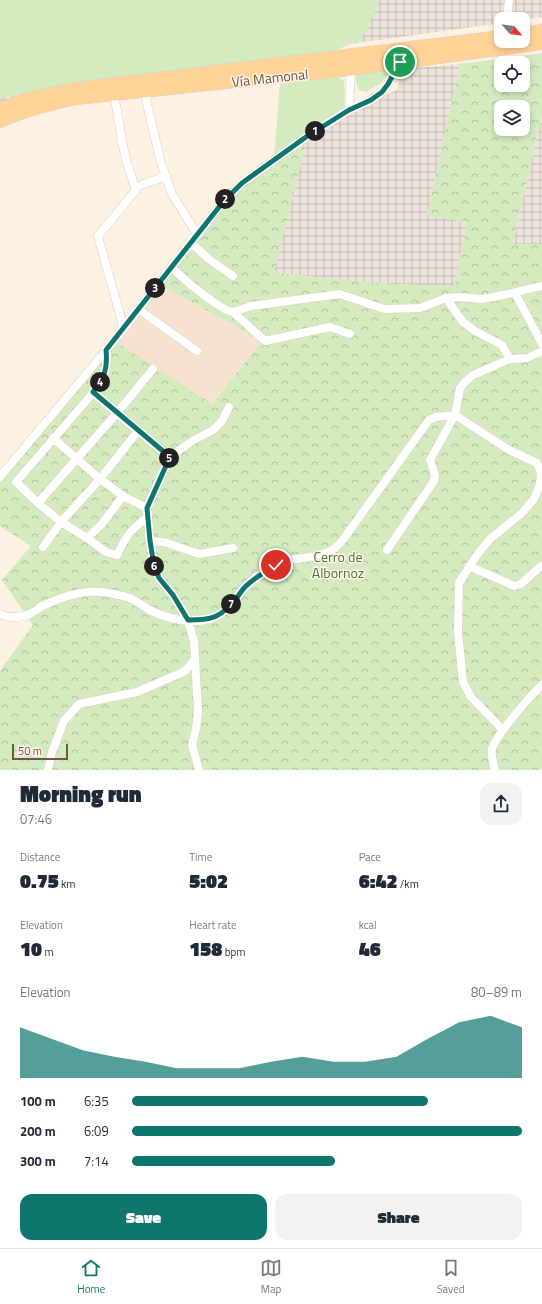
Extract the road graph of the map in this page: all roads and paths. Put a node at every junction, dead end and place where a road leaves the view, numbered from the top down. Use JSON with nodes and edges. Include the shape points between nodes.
{"nodes":[{"id":1,"x":509,"y":0,"type":"edge"},
{"id":2,"x":508,"y":12,"type":"edge"},
{"id":3,"x":542,"y":32,"type":"edge"},
{"id":4,"x":530,"y":33,"type":"edge"},
{"id":5,"x":494,"y":38,"type":"edge"},
{"id":6,"x":542,"y":43,"type":"edge"},
{"id":7,"x":400,"y":62,"type":"junction"},
{"id":8,"x":351,"y":69,"type":"junction"},
{"id":9,"x":145,"y":91,"type":"junction"},
{"id":10,"x":114,"y":94,"type":"junction"},
{"id":11,"x":0,"y":108,"type":"edge"},
{"id":12,"x":349,"y":110,"type":"junction"},
{"id":13,"x":0,"y":121,"type":"edge"},
{"id":14,"x":166,"y":176,"type":"junction"},
{"id":15,"x":136,"y":188,"type":"junction"},
{"id":16,"x":197,"y":234,"type":"junction"},
{"id":17,"x":190,"y":242,"type":"junction"},
{"id":18,"x":171,"y":267,"type":"junction"},
{"id":19,"x":233,"y":276,"type":"dead end"},
{"id":20,"x":542,"y":286,"type":"edge"},
{"id":21,"x":515,"y":293,"type":"junction"},
{"id":22,"x":446,"y":298,"type":"junction"},
{"id":23,"x":138,"y":309,"type":"junction"},
{"id":24,"x":233,"y":312,"type":"junction"},
{"id":25,"x":124,"y":329,"type":"junction"},
{"id":26,"x":350,"y":334,"type":"dead end"},
{"id":27,"x":542,"y":344,"type":"edge"},
{"id":28,"x":106,"y":350,"type":"junction"},
{"id":29,"x":197,"y":351,"type":"dead end"},
{"id":30,"x":542,"y":351,"type":"edge"},
{"id":31,"x":510,"y":359,"type":"junction"},
{"id":32,"x":153,"y":369,"type":"dead end"},
{"id":33,"x":93,"y":392,"type":"junction"},
{"id":34,"x":229,"y":408,"type":"dead end"},
{"id":35,"x":117,"y":413,"type":"junction"},
{"id":36,"x":455,"y":415,"type":"junction"},
{"id":37,"x":138,"y":431,"type":"junction"},
{"id":38,"x":53,"y":438,"type":"junction"},
{"id":39,"x":170,"y":457,"type":"junction"},
{"id":40,"x":77,"y":458,"type":"junction"},
{"id":41,"x":540,"y":462,"type":"edge"},
{"id":42,"x":0,"y":477,"type":"edge"},
{"id":43,"x":100,"y":479,"type":"junction"},
{"id":44,"x":122,"y":496,"type":"junction"},
{"id":45,"x":38,"y":503,"type":"junction"},
{"id":46,"x":147,"y":508,"type":"junction"},
{"id":47,"x":148,"y":517,"type":"junction"},
{"id":48,"x":61,"y":522,"type":"junction"},
{"id":49,"x":87,"y":538,"type":"junction"},
{"id":50,"x":150,"y":541,"type":"junction"},
{"id":51,"x":42,"y":547,"type":"dead end"},
{"id":52,"x":233,"y":548,"type":"dead end"},
{"id":53,"x":387,"y":550,"type":"dead end"},
{"id":54,"x":469,"y":566,"type":"junction"},
{"id":55,"x":541,"y":566,"type":"edge"},
{"id":56,"x":0,"y":614,"type":"edge"},
{"id":57,"x":188,"y":620,"type":"junction"},
{"id":58,"x":195,"y":659,"type":"junction"},
{"id":59,"x":542,"y":685,"type":"edge"},
{"id":60,"x":503,"y":730,"type":"junction"},
{"id":61,"x":48,"y":770,"type":"edge"},
{"id":62,"x":199,"y":770,"type":"edge"},
{"id":63,"x":495,"y":770,"type":"edge"}],
"edges":[{"from":1,"to":2,"type":"street"},
{"from":3,"to":4,"type":"main road"},
{"from":5,"to":11,"type":"main road","name":"Vía Mamonal","via":[[75,89],[31,98]]},
{"from":6,"to":7,"type":"main road","name":"Vía Mamonal"},
{"from":7,"to":8,"type":"main road","name":"Vía Mamonal"},
{"from":7,"to":12,"type":"street","via":[[382,92]]},
{"from":8,"to":9,"type":"main road","name":"Vía Mamonal"},
{"from":8,"to":12,"type":"street"},
{"from":9,"to":10,"type":"main road","name":"Vía Mamonal"},
{"from":9,"to":14,"type":"street"},
{"from":10,"to":13,"type":"main road","name":"Vía Mamonal","via":[[50,104]]},
{"from":10,"to":15,"type":"street","via":[[123,146]]},
{"from":12,"to":16,"type":"street","via":[[242,183]]},
{"from":14,"to":15,"type":"street"},
{"from":14,"to":16,"type":"street","via":[[172,194]]},
{"from":15,"to":25,"type":"street","via":[[98,236]]},
{"from":16,"to":17,"type":"street"},
{"from":17,"to":18,"type":"street"},
{"from":17,"to":19,"type":"street"},
{"from":18,"to":23,"type":"street"},
{"from":18,"to":24,"type":"street","via":[[212,301]]},
{"from":20,"to":21,"type":"street"},
{"from":21,"to":22,"type":"street","via":[[482,299]]},
{"from":21,"to":27,"type":"street"},
{"from":22,"to":24,"type":"street","via":[[420,308],[384,309],[336,294],[252,306]]},
{"from":22,"to":31,"type":"street","via":[[463,322],[502,345]]},
{"from":23,"to":25,"type":"street"},
{"from":23,"to":29,"type":"street"},
{"from":24,"to":26,"type":"street","via":[[265,341],[330,327]]},
{"from":25,"to":28,"type":"street"},
{"from":28,"to":33,"type":"street","via":[[107,368]]},
{"from":28,"to":42,"type":"street"},
{"from":30,"to":31,"type":"street","via":[[527,358]]},
{"from":31,"to":36,"type":"street","via":[[473,375],[465,382],[460,388]]},
{"from":32,"to":35,"type":"street"},
{"from":33,"to":35,"type":"street"},
{"from":33,"to":38,"type":"street"},
{"from":34,"to":39,"type":"street","via":[[213,430]]},
{"from":35,"to":37,"type":"street"},
{"from":35,"to":40,"type":"street"},
{"from":36,"to":41,"type":"street","via":[[509,450]]},
{"from":36,"to":53,"type":"street","via":[[430,460],[435,475],[434,481]]},
{"from":36,"to":57,"type":"street","via":[[429,420],[336,547],[320,555],[287,560],[276,565],[245,587],[232,604],[217,617]]},
{"from":37,"to":39,"type":"street"},
{"from":37,"to":43,"type":"street"},
{"from":38,"to":40,"type":"street"},
{"from":38,"to":45,"type":"street","via":[[16,482]]},
{"from":39,"to":46,"type":"street"},
{"from":40,"to":43,"type":"street"},
{"from":40,"to":45,"type":"street"},
{"from":41,"to":54,"type":"street","via":[[540,484],[534,499],[522,513],[490,540]]},
{"from":43,"to":44,"type":"street"},
{"from":43,"to":48,"type":"street"},
{"from":44,"to":46,"type":"street"},
{"from":44,"to":49,"type":"street","via":[[102,524]]},
{"from":45,"to":48,"type":"street"},
{"from":46,"to":47,"type":"street"},
{"from":47,"to":49,"type":"street","via":[[134,527],[118,555],[106,552]]},
{"from":47,"to":50,"type":"street"},
{"from":48,"to":49,"type":"street"},
{"from":48,"to":51,"type":"street"},
{"from":50,"to":52,"type":"street","via":[[164,542],[199,554]]},
{"from":50,"to":57,"type":"street","via":[[159,578]]},
{"from":54,"to":55,"type":"street","via":[[514,586],[521,584]]},
{"from":54,"to":60,"type":"street","via":[[459,583],[458,632],[463,682],[471,697]]},
{"from":56,"to":57,"type":"street","via":[[11,617],[23,616],[42,606],[77,594],[100,592],[128,598],[168,618]]},
{"from":57,"to":58,"type":"street","via":[[194,641]]},
{"from":58,"to":61,"type":"street","via":[[181,673],[137,692],[79,704],[64,721]]},
{"from":58,"to":62,"type":"street","via":[[198,711],[192,746]]},
{"from":59,"to":60,"type":"street"},
{"from":60,"to":63,"type":"street","via":[[492,749]]}]}
